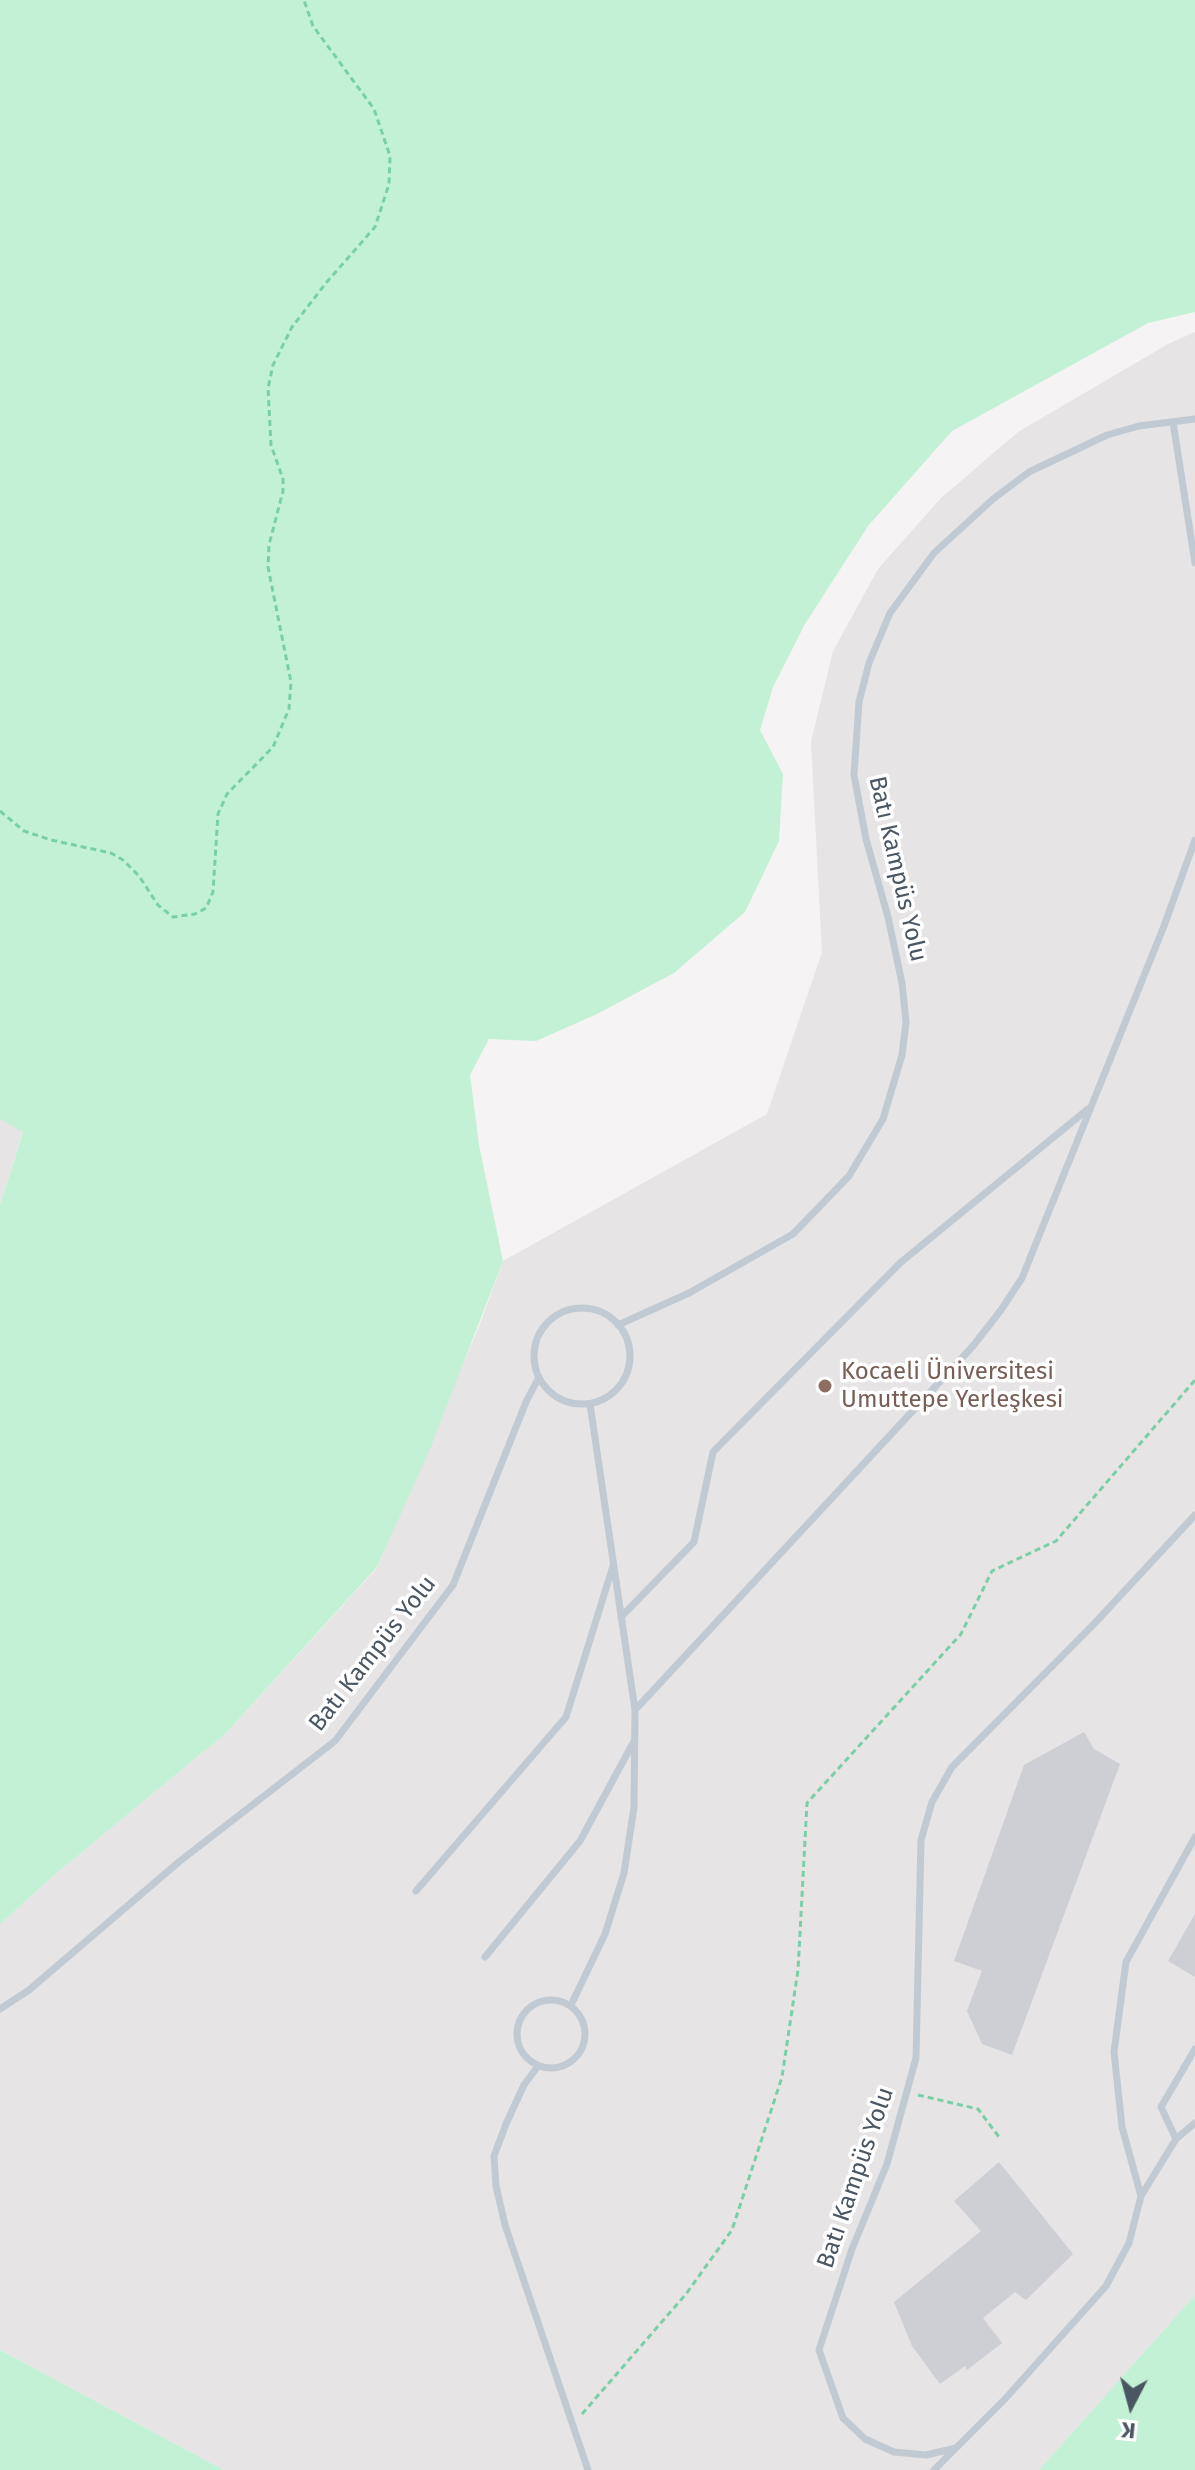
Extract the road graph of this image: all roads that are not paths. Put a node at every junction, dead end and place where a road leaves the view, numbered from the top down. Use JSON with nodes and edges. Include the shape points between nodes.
{"nodes":[{"id":1,"x":1195,"y":419,"type":"edge"},
{"id":2,"x":1173,"y":422,"type":"junction"},
{"id":3,"x":1195,"y":563,"type":"edge"},
{"id":4,"x":1195,"y":840,"type":"edge"},
{"id":5,"x":1090,"y":1107,"type":"junction"},
{"id":6,"x":618,"y":1325,"type":"junction"},
{"id":7,"x":539,"y":1377,"type":"junction"},
{"id":8,"x":590,"y":1404,"type":"junction"},
{"id":9,"x":1195,"y":1515,"type":"edge"},
{"id":10,"x":614,"y":1564,"type":"junction"},
{"id":11,"x":621,"y":1617,"type":"junction"},
{"id":12,"x":635,"y":1710,"type":"junction"},
{"id":13,"x":635,"y":1742,"type":"junction"},
{"id":14,"x":1195,"y":1837,"type":"edge"},
{"id":15,"x":416,"y":1891,"type":"dead end"},
{"id":16,"x":485,"y":1957,"type":"dead end"},
{"id":17,"x":571,"y":2005,"type":"junction"},
{"id":18,"x":0,"y":2009,"type":"edge"},
{"id":19,"x":1195,"y":2049,"type":"edge"},
{"id":20,"x":538,"y":2066,"type":"junction"},
{"id":21,"x":1195,"y":2123,"type":"edge"},
{"id":22,"x":1176,"y":2139,"type":"junction"},
{"id":23,"x":1141,"y":2196,"type":"junction"},
{"id":24,"x":956,"y":2448,"type":"junction"},
{"id":25,"x":588,"y":2470,"type":"edge"},
{"id":26,"x":934,"y":2470,"type":"edge"}],
"edges":[{"from":1,"to":2,"type":"lane","name":"Batı Kampüs Yolu"},
{"from":2,"to":3,"type":"lane"},
{"from":2,"to":6,"type":"lane","name":"Batı Kampüs Yolu","via":[[1107,435],[1029,472],[934,553],[890,613],[859,702],[854,775],[902,983],[906,1022],[883,1119],[849,1176],[793,1234],[689,1293]]},
{"from":4,"to":5,"type":"lane"},
{"from":5,"to":11,"type":"lane","via":[[900,1263],[713,1452],[694,1542]]},
{"from":5,"to":12,"type":"lane","via":[[1022,1278],[1001,1310]]},
{"from":6,"to":7,"type":"lane","name":"Batı Kampüs Yolu","via":[[584,1308],[553,1318],[536,1345]]},
{"from":6,"to":8,"type":"lane","via":[[630,1347],[626,1377],[617,1390]]},
{"from":7,"to":8,"type":"lane","via":[[560,1399]]},
{"from":7,"to":18,"type":"lane","name":"Batı Kampüs Yolu","via":[[453,1585],[335,1741]]},
{"from":8,"to":10,"type":"lane"},
{"from":9,"to":24,"type":"lane","name":"Batı Kampüs Yolu","via":[[952,1767],[932,1802],[921,1840],[916,2058],[887,2164],[819,2350],[843,2418],[865,2439],[894,2452],[926,2455]]},
{"from":10,"to":11,"type":"lane"},
{"from":10,"to":15,"type":"lane","via":[[566,1717]]},
{"from":11,"to":12,"type":"lane"},
{"from":12,"to":13,"type":"lane"},
{"from":13,"to":16,"type":"lane","via":[[580,1841]]},
{"from":13,"to":17,"type":"lane","via":[[634,1807],[624,1873],[605,1934]]},
{"from":14,"to":23,"type":"lane","via":[[1126,1962],[1114,2052],[1122,2127]]},
{"from":17,"to":20,"type":"lane","via":[[584,2023],[584,2045],[560,2067]]},
{"from":17,"to":20,"type":"lane","via":[[548,1999],[520,2017],[517,2040]]},
{"from":19,"to":22,"type":"lane","via":[[1161,2107]]},
{"from":20,"to":25,"type":"lane","via":[[524,2085],[494,2156],[496,2186]]},
{"from":21,"to":22,"type":"lane"},
{"from":22,"to":23,"type":"lane"},
{"from":23,"to":24,"type":"lane","via":[[1129,2243],[1106,2286]]},
{"from":24,"to":26,"type":"lane"}]}
